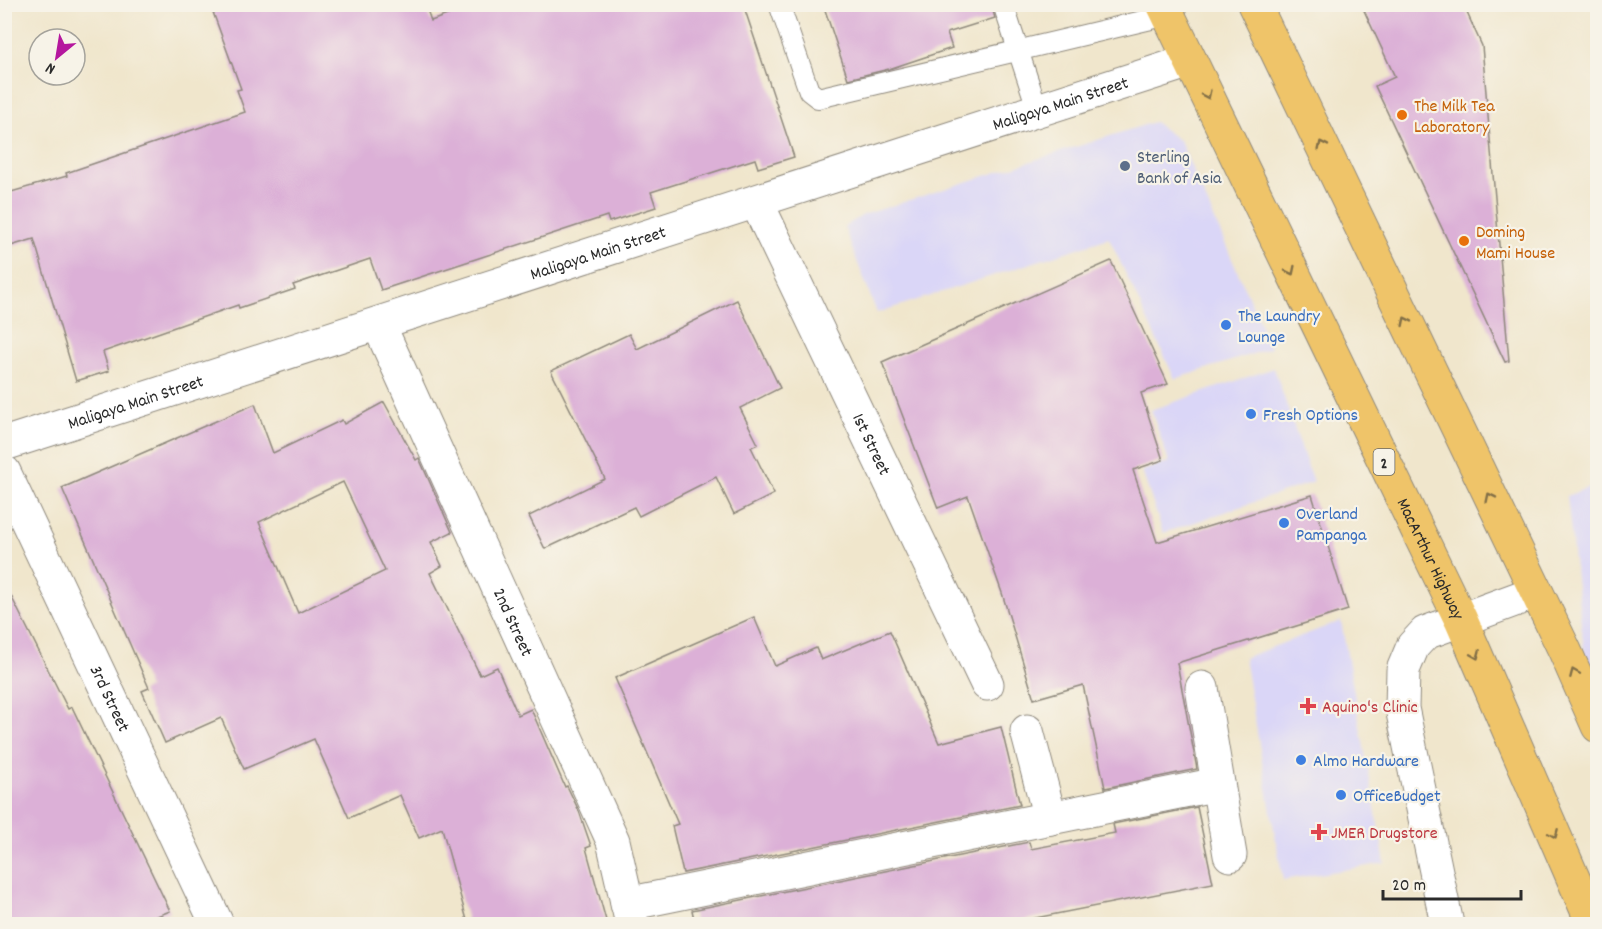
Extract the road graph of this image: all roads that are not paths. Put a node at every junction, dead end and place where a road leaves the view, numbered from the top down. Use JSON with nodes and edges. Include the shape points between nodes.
{"nodes":[{"id":1,"x":779,"y":4,"type":"edge"},
{"id":2,"x":1003,"y":4,"type":"edge"},
{"id":3,"x":1254,"y":4,"type":"edge"},
{"id":4,"x":1166,"y":10,"type":"edge"},
{"id":5,"x":1018,"y":51,"type":"junction"},
{"id":6,"x":1191,"y":61,"type":"junction"},
{"id":7,"x":1038,"y":111,"type":"junction"},
{"id":8,"x":757,"y":203,"type":"junction"},
{"id":9,"x":379,"y":325,"type":"junction"},
{"id":10,"x":4,"y":444,"type":"edge"},
{"id":11,"x":4,"y":472,"type":"edge"},
{"id":12,"x":1536,"y":592,"type":"junction"},
{"id":13,"x":1461,"y":620,"type":"junction"},
{"id":14,"x":987,"y":684,"type":"dead end"},
{"id":15,"x":1202,"y":688,"type":"dead end"},
{"id":16,"x":1598,"y":726,"type":"edge"},
{"id":17,"x":1027,"y":731,"type":"dead end"},
{"id":18,"x":1218,"y":784,"type":"junction"},
{"id":19,"x":1050,"y":818,"type":"junction"},
{"id":20,"x":1230,"y":855,"type":"dead end"},
{"id":21,"x":630,"y":914,"type":"edge"},
{"id":22,"x":217,"y":924,"type":"edge"},
{"id":23,"x":1447,"y":924,"type":"edge"},
{"id":24,"x":1593,"y":924,"type":"edge"}],
"edges":[{"from":1,"to":5,"type":"lane","via":[[809,91],[818,98]]},
{"from":2,"to":5,"type":"lane"},
{"from":12,"to":3,"type":"highway","one_way":true},
{"from":4,"to":5,"type":"lane"},
{"from":4,"to":6,"type":"highway","name":"MacArthur Highway","number":"2"},
{"from":5,"to":7,"type":"lane"},
{"from":6,"to":7,"type":"street","name":"Maligaya Main Street"},
{"from":6,"to":13,"type":"highway","name":"MacArthur Highway","number":"2","one_way":true},
{"from":7,"to":8,"type":"street","name":"Maligaya Main Street"},
{"from":8,"to":9,"type":"street","name":"Maligaya Main Street"},
{"from":8,"to":14,"type":"street","name":"1st Street"},
{"from":9,"to":10,"type":"street","name":"Maligaya Main Street"},
{"from":9,"to":21,"type":"street","name":"2nd Street","via":[[612,841]]},
{"from":11,"to":22,"type":"street","name":"3rd Street"},
{"from":12,"to":13,"type":"street"},
{"from":16,"to":12,"type":"highway","one_way":true},
{"from":13,"to":23,"type":"street","via":[[1425,633],[1413,646],[1403,670],[1402,708]]},
{"from":13,"to":24,"type":"highway","name":"MacArthur Highway","number":"2","one_way":true},
{"from":15,"to":18,"type":"street"},
{"from":17,"to":19,"type":"street"},
{"from":18,"to":19,"type":"street"},
{"from":18,"to":20,"type":"street"},
{"from":19,"to":21,"type":"street"}]}
